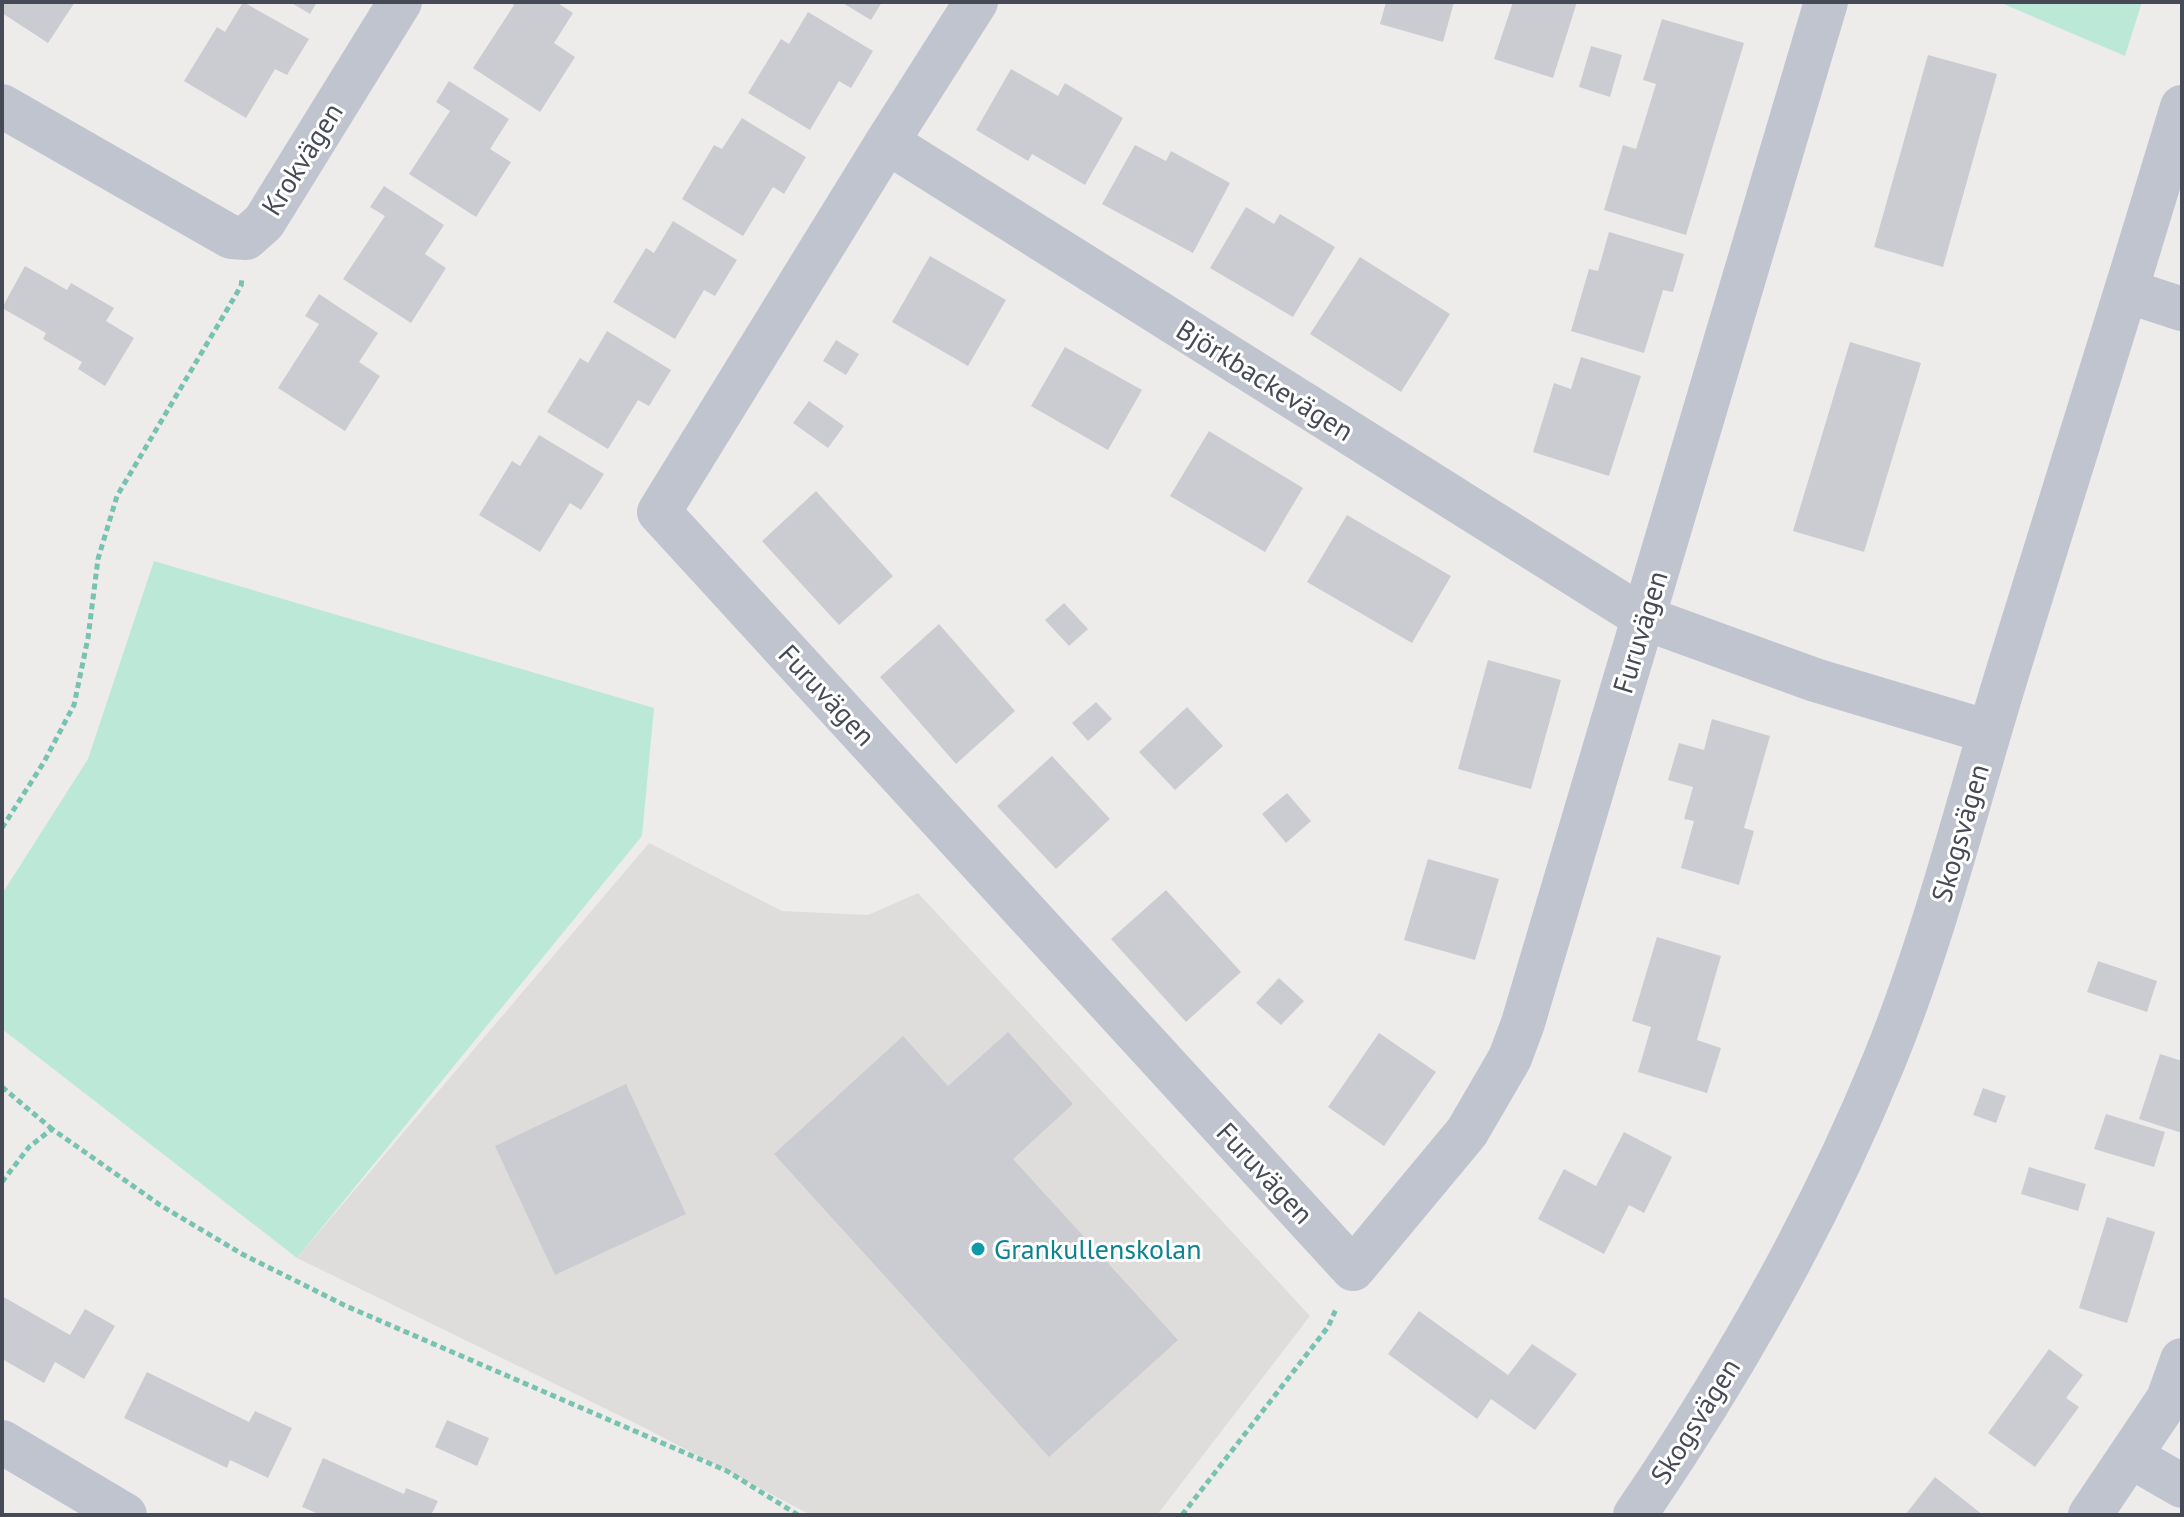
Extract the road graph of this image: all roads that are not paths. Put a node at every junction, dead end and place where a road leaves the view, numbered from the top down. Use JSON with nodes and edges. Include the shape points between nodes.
{"nodes":[{"id":1,"x":400,"y":2,"type":"edge"},
{"id":2,"x":976,"y":2,"type":"edge"},
{"id":3,"x":1826,"y":2,"type":"edge"},
{"id":4,"x":2,"y":106,"type":"edge"},
{"id":5,"x":2182,"y":107,"type":"edge"},
{"id":6,"x":887,"y":142,"type":"junction"},
{"id":7,"x":2127,"y":291,"type":"junction"},
{"id":8,"x":2182,"y":309,"type":"edge"},
{"id":9,"x":1644,"y":618,"type":"junction"},
{"id":10,"x":1989,"y":732,"type":"junction"},
{"id":11,"x":2182,"y":1360,"type":"edge"},
{"id":12,"x":2,"y":1442,"type":"edge"},
{"id":13,"x":2130,"y":1456,"type":"junction"},
{"id":14,"x":2182,"y":1486,"type":"edge"},
{"id":15,"x":125,"y":1515,"type":"edge"},
{"id":16,"x":1635,"y":1515,"type":"edge"},
{"id":17,"x":2090,"y":1515,"type":"edge"}],
"edges":[{"from":1,"to":4,"type":"street","name":"Krokvägen","via":[[264,222],[246,238],[231,237]]},
{"from":2,"to":6,"type":"street","name":"Furuvägen"},
{"from":3,"to":9,"type":"street","name":"Furuvägen"},
{"from":5,"to":7,"type":"street","name":"Skogsvägen"},
{"from":6,"to":9,"type":"street","name":"Björkbackevägen"},
{"from":6,"to":9,"type":"street","name":"Furuvägen","via":[[659,512],[1353,1269],[1467,1132],[1510,1058]]},
{"from":7,"to":8,"type":"street"},
{"from":7,"to":10,"type":"street","name":"Skogsvägen"},
{"from":9,"to":10,"type":"street","name":"Björkbackevägen","via":[[1815,680]]},
{"from":10,"to":16,"type":"street","name":"Skogsvägen","via":[[1939,909],[1878,1075],[1774,1291]]},
{"from":11,"to":13,"type":"street","via":[[2168,1399]]},
{"from":12,"to":15,"type":"street"},
{"from":13,"to":14,"type":"street"},
{"from":13,"to":17,"type":"street"}]}
